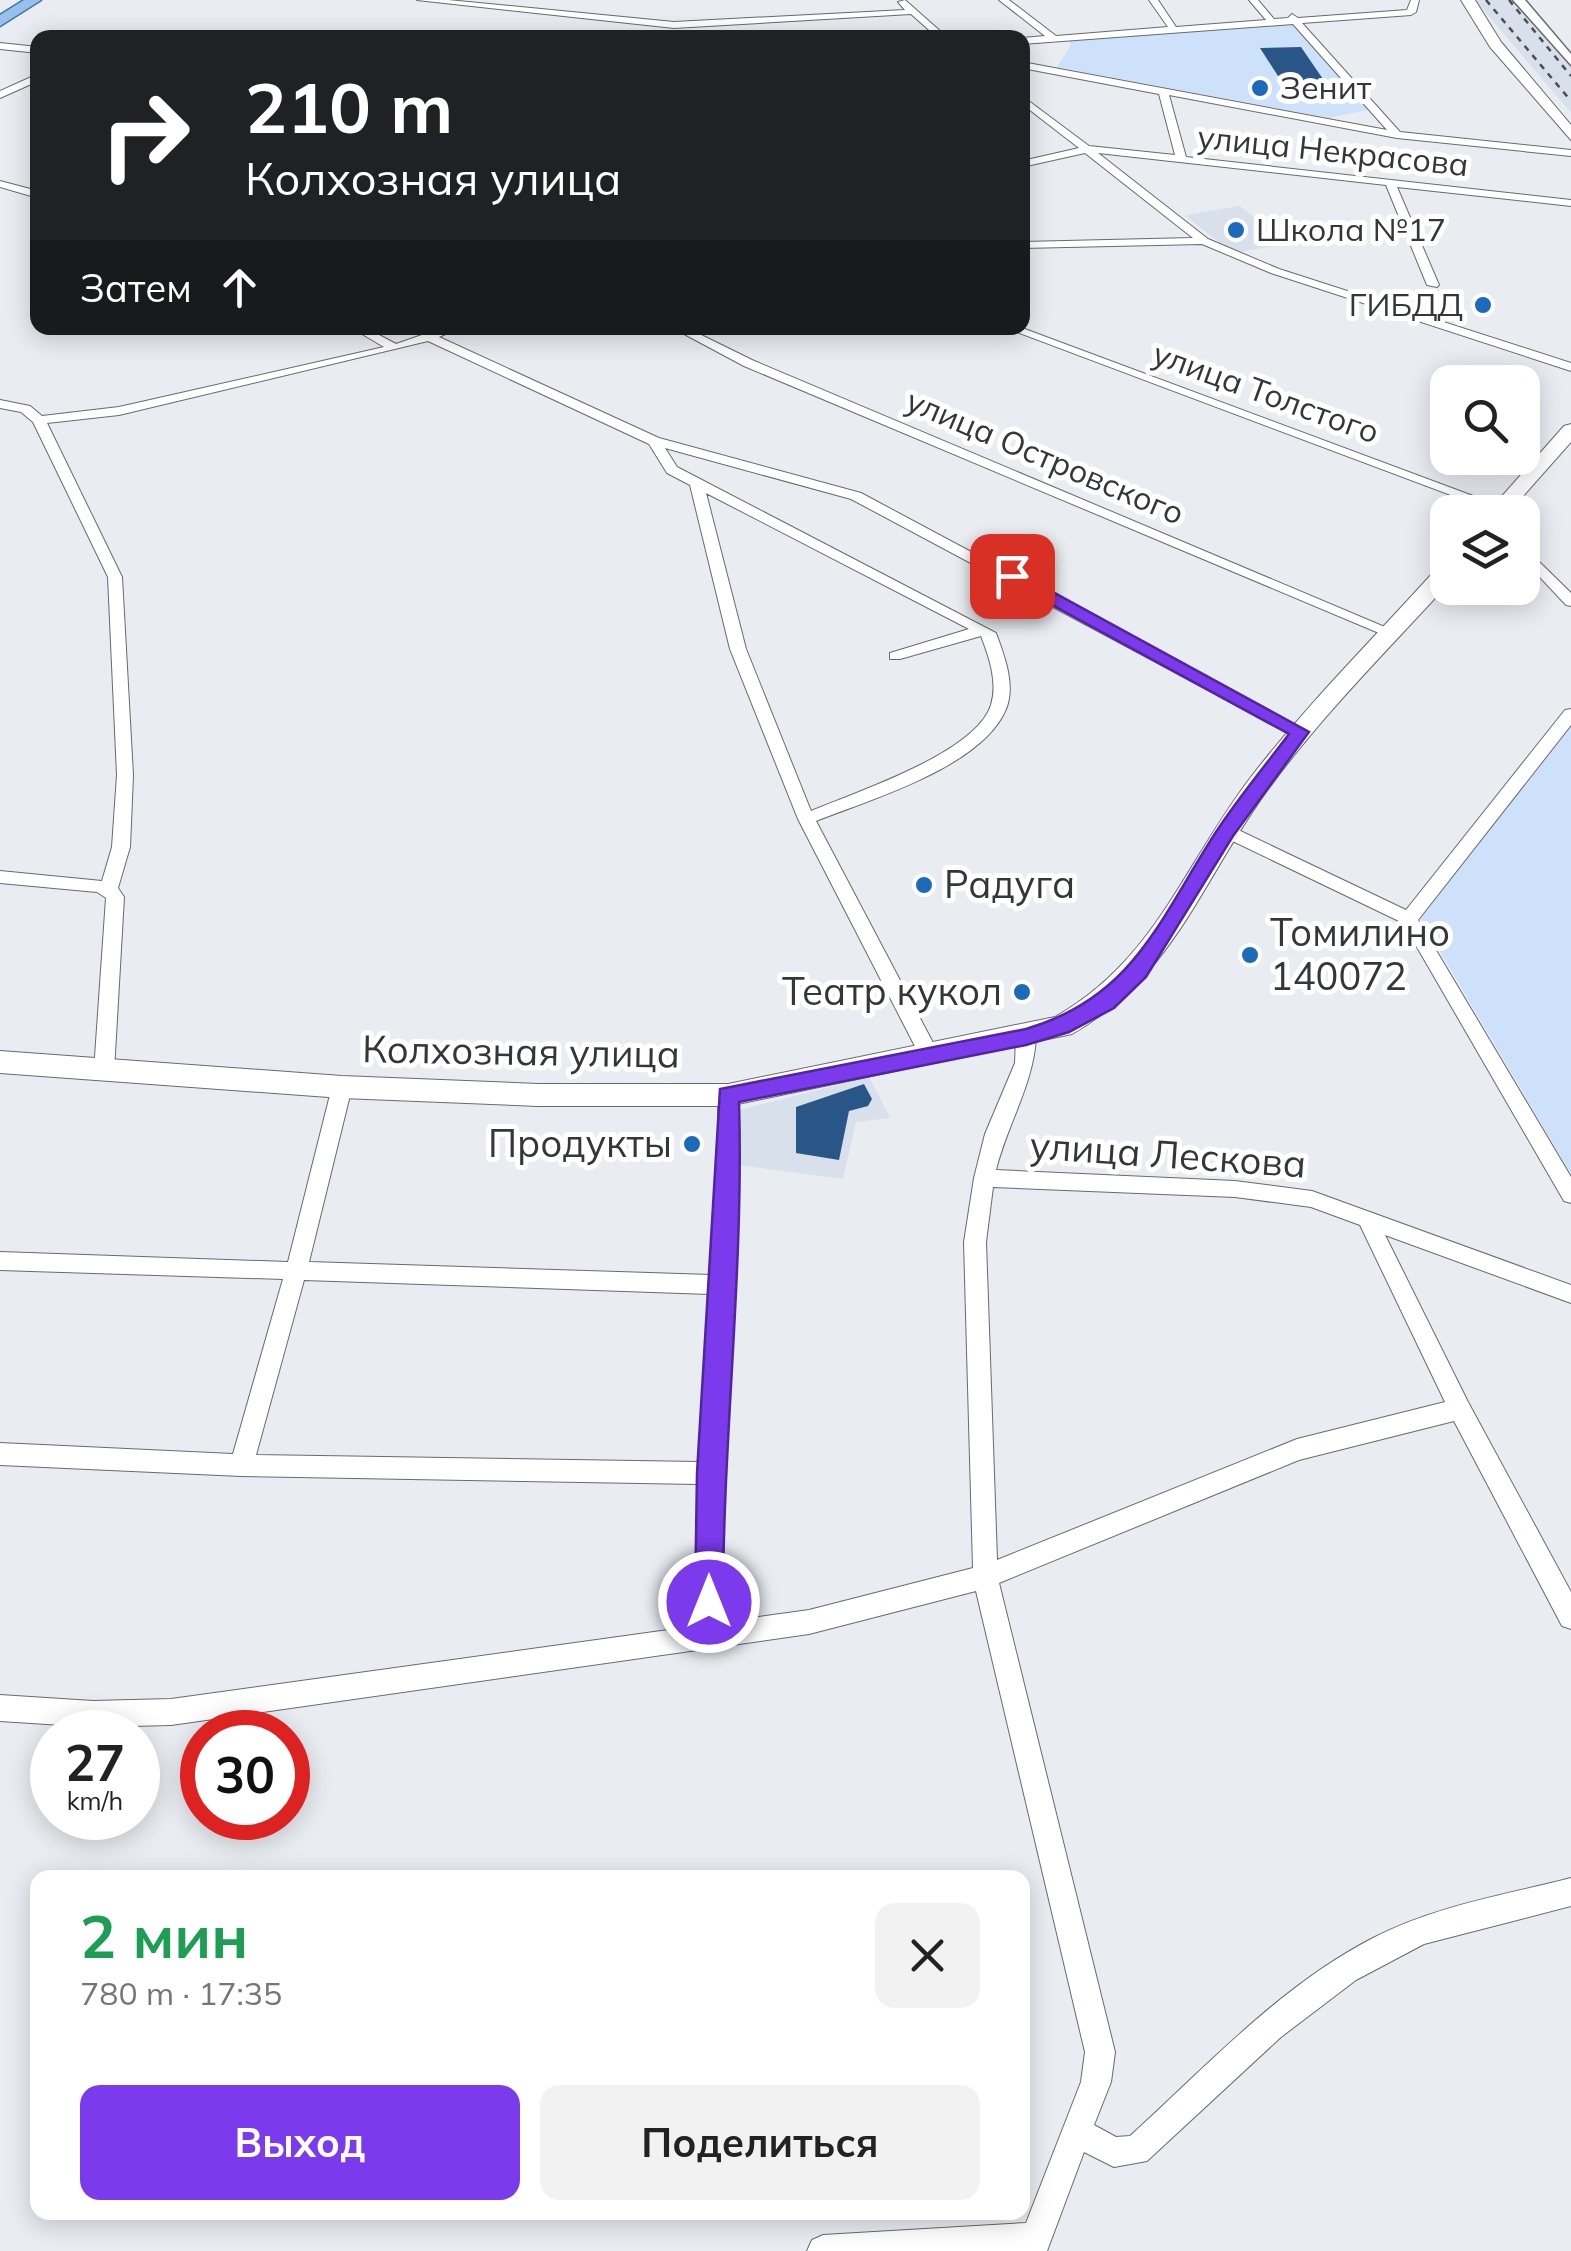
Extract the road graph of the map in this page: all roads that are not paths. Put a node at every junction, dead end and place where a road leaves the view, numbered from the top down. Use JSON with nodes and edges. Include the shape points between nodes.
{"nodes":[{"id":1,"x":22,"y":0,"type":"edge"},
{"id":2,"x":34,"y":0,"type":"edge"},
{"id":3,"x":421,"y":0,"type":"edge"},
{"id":4,"x":900,"y":0,"type":"edge"},
{"id":5,"x":1002,"y":0,"type":"edge"},
{"id":6,"x":1152,"y":0,"type":"edge"},
{"id":7,"x":1253,"y":0,"type":"edge"},
{"id":8,"x":1415,"y":0,"type":"edge"},
{"id":9,"x":1468,"y":0,"type":"edge"},
{"id":10,"x":1519,"y":0,"type":"edge"},
{"id":11,"x":910,"y":12,"type":"junction"},
{"id":12,"x":1292,"y":18,"type":"junction"},
{"id":13,"x":0,"y":19,"type":"edge"},
{"id":14,"x":1270,"y":19,"type":"junction"},
{"id":15,"x":1172,"y":26,"type":"junction"},
{"id":16,"x":934,"y":30,"type":"edge"},
{"id":17,"x":1053,"y":38,"type":"junction"},
{"id":18,"x":1030,"y":40,"type":"edge"},
{"id":19,"x":0,"y":46,"type":"edge"},
{"id":20,"x":30,"y":49,"type":"edge"},
{"id":21,"x":1571,"y":61,"type":"edge"},
{"id":22,"x":1030,"y":66,"type":"edge"},
{"id":23,"x":30,"y":81,"type":"edge"},
{"id":24,"x":1163,"y":90,"type":"junction"},
{"id":25,"x":0,"y":95,"type":"edge"},
{"id":26,"x":1030,"y":104,"type":"edge"},
{"id":27,"x":1397,"y":135,"type":"junction"},
{"id":28,"x":1571,"y":135,"type":"edge"},
{"id":29,"x":1090,"y":149,"type":"junction"},
{"id":30,"x":1571,"y":153,"type":"edge"},
{"id":31,"x":1181,"y":159,"type":"junction"},
{"id":32,"x":1030,"y":162,"type":"edge"},
{"id":33,"x":1390,"y":183,"type":"junction"},
{"id":34,"x":0,"y":184,"type":"edge"},
{"id":35,"x":30,"y":193,"type":"edge"},
{"id":36,"x":1571,"y":203,"type":"edge"},
{"id":37,"x":1204,"y":240,"type":"junction"},
{"id":38,"x":1030,"y":245,"type":"edge"},
{"id":39,"x":1433,"y":286,"type":"dead end"},
{"id":40,"x":371,"y":335,"type":"edge"},
{"id":41,"x":432,"y":335,"type":"joint"},
{"id":42,"x":693,"y":335,"type":"edge"},
{"id":43,"x":1030,"y":335,"type":"edge"},
{"id":44,"x":395,"y":348,"type":"junction"},
{"id":45,"x":1571,"y":367,"type":"edge"},
{"id":46,"x":0,"y":404,"type":"edge"},
{"id":47,"x":40,"y":420,"type":"junction"},
{"id":48,"x":1571,"y":430,"type":"edge"},
{"id":49,"x":654,"y":441,"type":"junction"},
{"id":50,"x":697,"y":484,"type":"junction"},
{"id":51,"x":1457,"y":495,"type":"edge"},
{"id":52,"x":1514,"y":495,"type":"edge"},
{"id":53,"x":1540,"y":568,"type":"edge"},
{"id":54,"x":1430,"y":590,"type":"edge"},
{"id":55,"x":1571,"y":602,"type":"edge"},
{"id":56,"x":982,"y":630,"type":"junction"},
{"id":57,"x":1391,"y":633,"type":"junction"},
{"id":58,"x":895,"y":656,"type":"dead end"},
{"id":59,"x":1571,"y":714,"type":"edge"},
{"id":60,"x":1300,"y":732,"type":"junction"},
{"id":61,"x":806,"y":819,"type":"junction"},
{"id":62,"x":1226,"y":832,"type":"junction"},
{"id":63,"x":0,"y":878,"type":"edge"},
{"id":64,"x":109,"y":889,"type":"junction"},
{"id":65,"x":1409,"y":919,"type":"junction"},
{"id":66,"x":1031,"y":1036,"type":"junction"},
{"id":67,"x":930,"y":1056,"type":"junction"},
{"id":68,"x":0,"y":1062,"type":"edge"},
{"id":69,"x":104,"y":1071,"type":"junction"},
{"id":70,"x":342,"y":1087,"type":"junction"},
{"id":71,"x":728,"y":1095,"type":"junction"},
{"id":72,"x":984,"y":1178,"type":"junction"},
{"id":73,"x":1571,"y":1195,"type":"edge"},
{"id":74,"x":1369,"y":1223,"type":"junction"},
{"id":75,"x":0,"y":1260,"type":"edge"},
{"id":76,"x":296,"y":1271,"type":"junction"},
{"id":77,"x":722,"y":1285,"type":"junction"},
{"id":78,"x":1571,"y":1294,"type":"edge"},
{"id":79,"x":1460,"y":1408,"type":"junction"},
{"id":80,"x":0,"y":1454,"type":"edge"},
{"id":81,"x":240,"y":1465,"type":"junction"},
{"id":82,"x":710,"y":1473,"type":"junction"},
{"id":83,"x":985,"y":1577,"type":"junction"},
{"id":84,"x":1571,"y":1618,"type":"edge"},
{"id":85,"x":708,"y":1635,"type":"junction"},
{"id":86,"x":0,"y":1708,"type":"edge"},
{"id":87,"x":1571,"y":1892,"type":"edge"},
{"id":88,"x":1076,"y":2131,"type":"junction"},
{"id":89,"x":1032,"y":2245,"type":"edge"},
{"id":90,"x":823,"y":2251,"type":"edge"}],
"edges":[{"from":1,"to":13,"type":"main road"},
{"from":2,"to":13,"type":"main road"},
{"from":3,"to":11,"type":"street","via":[[674,26]]},
{"from":4,"to":11,"type":"street"},
{"from":5,"to":17,"type":"street"},
{"from":6,"to":15,"type":"street"},
{"from":7,"to":14,"type":"street"},
{"from":8,"to":12,"type":"street","via":[[1411,12]]},
{"from":9,"to":28,"type":"main road","via":[[1495,44]]},
{"from":10,"to":21,"type":"street"},
{"from":11,"to":16,"type":"street"},
{"from":12,"to":14,"type":"street"},
{"from":12,"to":27,"type":"street"},
{"from":14,"to":15,"type":"street"},
{"from":15,"to":17,"type":"street"},
{"from":17,"to":18,"type":"street"},
{"from":19,"to":20,"type":"street"},
{"from":22,"to":24,"type":"street"},
{"from":23,"to":25,"type":"street"},
{"from":24,"to":27,"type":"street"},
{"from":24,"to":31,"type":"street"},
{"from":26,"to":29,"type":"street"},
{"from":27,"to":30,"type":"street"},
{"from":29,"to":31,"type":"street","name":"улица Некрасова"},
{"from":29,"to":32,"type":"street"},
{"from":29,"to":37,"type":"street"},
{"from":31,"to":33,"type":"street","name":"улица Некрасова"},
{"from":33,"to":36,"type":"street","name":"улица Некрасова"},
{"from":33,"to":39,"type":"street"},
{"from":34,"to":35,"type":"street"},
{"from":37,"to":38,"type":"street"},
{"from":37,"to":45,"type":"street","via":[[1275,271]]},
{"from":40,"to":44,"type":"street"},
{"from":41,"to":44,"type":"street"},
{"from":41,"to":49,"type":"street"},
{"from":42,"to":57,"type":"street","name":"улица Островского"},
{"from":43,"to":51,"type":"street","name":"улица Толстого"},
{"from":44,"to":47,"type":"street","via":[[119,411]]},
{"from":46,"to":47,"type":"street"},
{"from":47,"to":64,"type":"street","via":[[114,578],[126,775],[121,847]]},
{"from":48,"to":52,"type":"main road"},
{"from":49,"to":50,"type":"street","via":[[672,470]]},
{"from":49,"to":60,"type":"street","via":[[856,496]]},
{"from":50,"to":56,"type":"street"},
{"from":50,"to":61,"type":"street","via":[[738,649]]},
{"from":53,"to":55,"type":"street"},
{"from":54,"to":57,"type":"main road","name":"Колхозная улица"},
{"from":56,"to":58,"type":"street"},
{"from":56,"to":61,"type":"street","via":[[1000,665],[998,708],[976,740]]},
{"from":57,"to":60,"type":"main road","name":"Колхозная улица"},
{"from":59,"to":65,"type":"street"},
{"from":60,"to":62,"type":"main road","name":"Колхозная улица"},
{"from":61,"to":67,"type":"street"},
{"from":62,"to":65,"type":"street"},
{"from":62,"to":66,"type":"main road","name":"Колхозная улица","via":[[1124,989],[1083,1017]]},
{"from":63,"to":64,"type":"street"},
{"from":64,"to":69,"type":"street","via":[[114,896]]},
{"from":65,"to":73,"type":"street"},
{"from":66,"to":67,"type":"main road","name":"Колхозная улица"},
{"from":66,"to":72,"type":"street"},
{"from":67,"to":71,"type":"main road","name":"Колхозная улица"},
{"from":68,"to":69,"type":"main road","name":"Колхозная улица"},
{"from":69,"to":70,"type":"main road","name":"Колхозная улица"},
{"from":70,"to":71,"type":"main road","name":"Колхозная улица"},
{"from":70,"to":76,"type":"street"},
{"from":71,"to":77,"type":"street"},
{"from":72,"to":74,"type":"street","name":"улица Лескова","via":[[1236,1189],[1312,1199]]},
{"from":72,"to":83,"type":"street","via":[[972,1279]]},
{"from":74,"to":78,"type":"street","name":"улица Лескова"},
{"from":74,"to":79,"type":"street"},
{"from":75,"to":76,"type":"street"},
{"from":76,"to":77,"type":"street"},
{"from":76,"to":81,"type":"street"},
{"from":77,"to":82,"type":"street"},
{"from":79,"to":83,"type":"street","via":[[1297,1450]]},
{"from":79,"to":84,"type":"street"},
{"from":80,"to":81,"type":"street"},
{"from":81,"to":82,"type":"street"},
{"from":82,"to":85,"type":"street"},
{"from":83,"to":85,"type":"street","via":[[808,1622]]},
{"from":83,"to":88,"type":"street","via":[[1100,2052]]},
{"from":85,"to":86,"type":"street","via":[[171,1712]]},
{"from":87,"to":88,"type":"street","via":[[1421,1932],[1322,1986],[1136,2150],[1114,2152]]},
{"from":88,"to":89,"type":"street"},
{"from":89,"to":90,"type":"street"}]}
